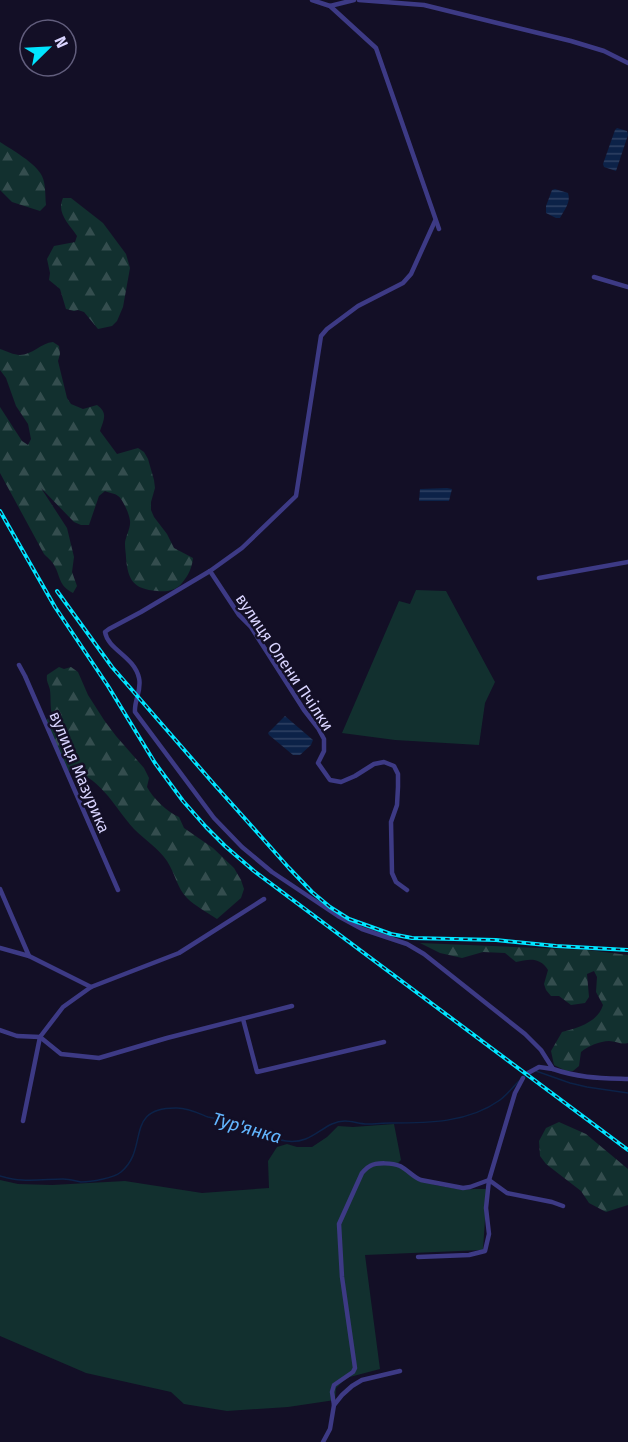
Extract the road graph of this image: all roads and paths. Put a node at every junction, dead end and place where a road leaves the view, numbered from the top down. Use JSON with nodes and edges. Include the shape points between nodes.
{"nodes":[{"id":1,"x":312,"y":0,"type":"edge"},
{"id":2,"x":356,"y":0,"type":"edge"},
{"id":3,"x":330,"y":6,"type":"junction"},
{"id":4,"x":628,"y":63,"type":"edge"},
{"id":5,"x":435,"y":221,"type":"junction"},
{"id":6,"x":439,"y":229,"type":"dead end"},
{"id":7,"x":594,"y":277,"type":"dead end"},
{"id":8,"x":628,"y":287,"type":"edge"},
{"id":9,"x":628,"y":562,"type":"edge"},
{"id":10,"x":210,"y":571,"type":"junction"},
{"id":11,"x":539,"y":578,"type":"dead end"},
{"id":12,"x":19,"y":665,"type":"dead end"},
{"id":13,"x":0,"y":889,"type":"edge"},
{"id":14,"x":118,"y":890,"type":"dead end"},
{"id":15,"x":406,"y":890,"type":"dead end"},
{"id":16,"x":264,"y":898,"type":"dead end"},
{"id":17,"x":0,"y":948,"type":"edge"},
{"id":18,"x":29,"y":957,"type":"junction"},
{"id":19,"x":91,"y":987,"type":"junction"},
{"id":20,"x":292,"y":1006,"type":"dead end"},
{"id":21,"x":243,"y":1019,"type":"junction"},
{"id":22,"x":0,"y":1030,"type":"edge"},
{"id":23,"x":40,"y":1037,"type":"junction"},
{"id":24,"x":384,"y":1042,"type":"dead end"},
{"id":25,"x":553,"y":1069,"type":"junction"},
{"id":26,"x":528,"y":1073,"type":"dead end"},
{"id":27,"x":524,"y":1078,"type":"dead end"},
{"id":28,"x":628,"y":1079,"type":"edge"},
{"id":29,"x":23,"y":1121,"type":"dead end"},
{"id":30,"x":489,"y":1180,"type":"junction"},
{"id":31,"x":563,"y":1206,"type":"dead end"},
{"id":32,"x":418,"y":1257,"type":"dead end"},
{"id":33,"x":400,"y":1371,"type":"dead end"},
{"id":34,"x":334,"y":1405,"type":"junction"},
{"id":35,"x":323,"y":1442,"type":"edge"}],
"edges":[{"from":1,"to":3,"type":"street"},
{"from":2,"to":3,"type":"street"},
{"from":2,"to":4,"type":"street","via":[[424,5],[571,41]]},
{"from":3,"to":5,"type":"street","via":[[376,48]]},
{"from":5,"to":6,"type":"street"},
{"from":5,"to":10,"type":"street","via":[[403,283],[358,306],[321,336],[296,496],[242,549]]},
{"from":7,"to":8,"type":"street"},
{"from":9,"to":11,"type":"street"},
{"from":10,"to":15,"type":"street","name":"вулиця Олени Пчілки","via":[[318,728],[324,739],[318,763],[330,780],[341,782],[374,764],[394,766],[398,788],[391,822],[392,873]]},
{"from":10,"to":25,"type":"street","via":[[105,632],[106,639],[129,659],[140,680],[135,712],[214,818],[242,847],[338,916],[424,954],[525,1034]]},
{"from":12,"to":14,"type":"street","name":"вулиця Мазурика"},
{"from":13,"to":18,"type":"street"},
{"from":16,"to":19,"type":"street","via":[[179,953]]},
{"from":17,"to":18,"type":"street"},
{"from":18,"to":19,"type":"street"},
{"from":19,"to":23,"type":"street","via":[[63,1007]]},
{"from":20,"to":21,"type":"street"},
{"from":21,"to":23,"type":"street","via":[[99,1058],[61,1053]]},
{"from":21,"to":24,"type":"street","via":[[257,1072]]},
{"from":22,"to":23,"type":"street"},
{"from":23,"to":29,"type":"street"},
{"from":25,"to":26,"type":"street","via":[[539,1067]]},
{"from":25,"to":28,"type":"street","via":[[581,1077]]},
{"from":27,"to":30,"type":"street","via":[[515,1094]]},
{"from":30,"to":31,"type":"street","via":[[507,1193]]},
{"from":30,"to":32,"type":"street","via":[[489,1234],[485,1251]]},
{"from":30,"to":34,"type":"street","via":[[464,1188],[415,1178],[398,1165],[367,1167],[339,1224],[354,1368],[334,1385]]},
{"from":33,"to":34,"type":"street","via":[[362,1380]]},
{"from":34,"to":35,"type":"street","via":[[330,1429]]}]}
